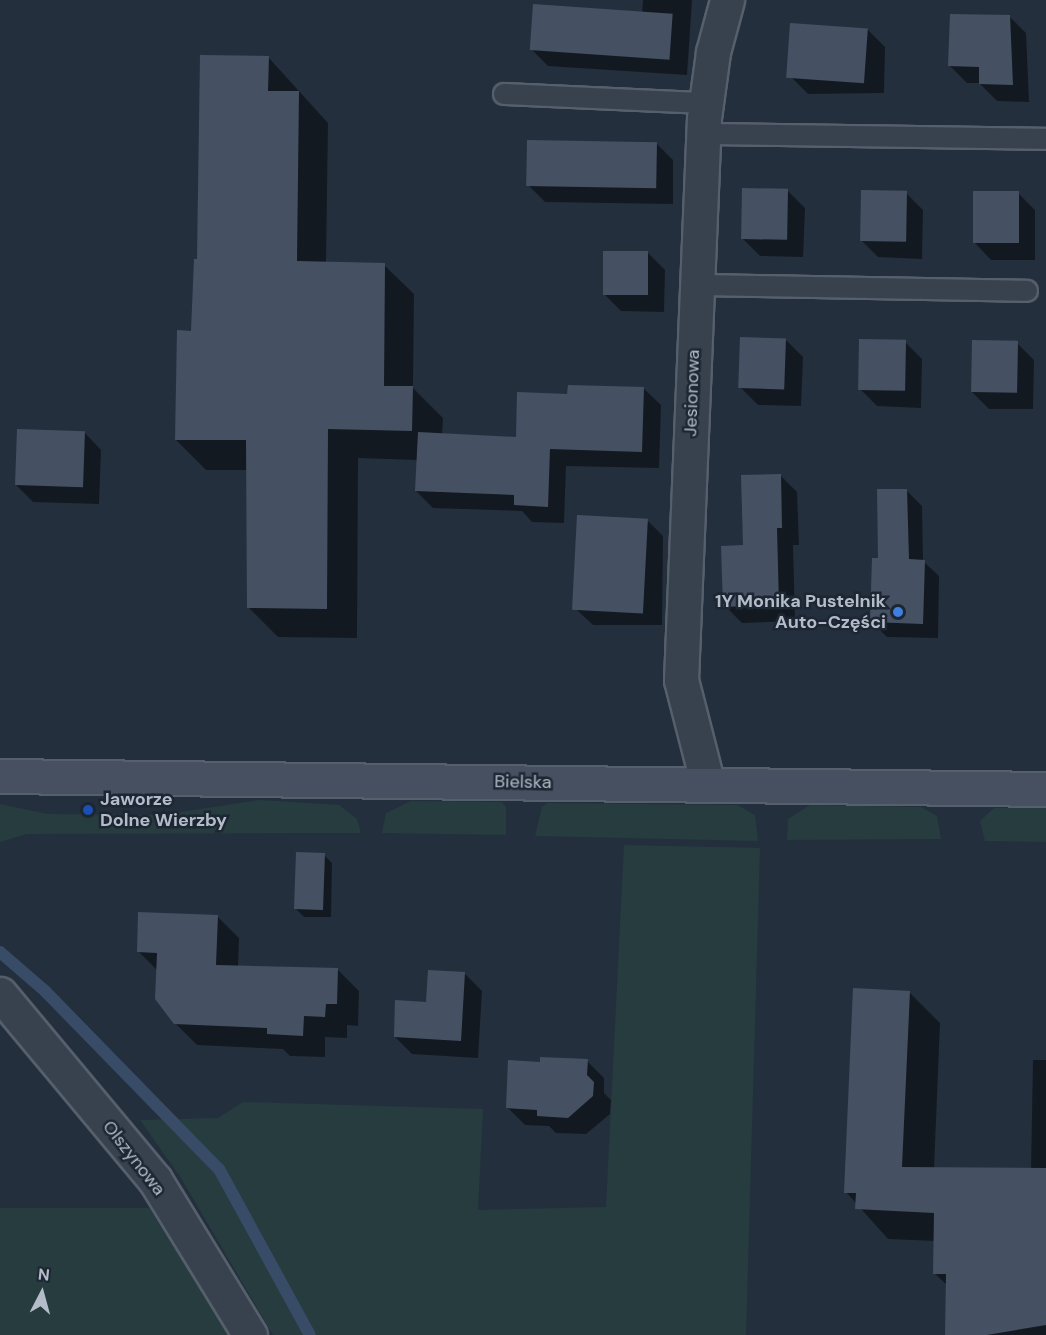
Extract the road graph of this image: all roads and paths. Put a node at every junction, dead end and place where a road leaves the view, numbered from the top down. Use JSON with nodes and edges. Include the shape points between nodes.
{"nodes":[{"id":1,"x":727,"y":0,"type":"edge"},
{"id":2,"x":504,"y":94,"type":"dead end"},
{"id":3,"x":706,"y":102,"type":"junction"},
{"id":4,"x":703,"y":134,"type":"junction"},
{"id":5,"x":1046,"y":139,"type":"edge"},
{"id":6,"x":697,"y":285,"type":"junction"},
{"id":7,"x":1027,"y":291,"type":"dead end"},
{"id":8,"x":0,"y":776,"type":"edge"},
{"id":9,"x":708,"y":785,"type":"junction"},
{"id":10,"x":1046,"y":789,"type":"edge"},
{"id":11,"x":0,"y":994,"type":"edge"},
{"id":12,"x":250,"y":1335,"type":"edge"}],
"edges":[{"from":1,"to":3,"type":"street","name":"Jesionowa"},
{"from":2,"to":3,"type":"lane"},
{"from":3,"to":4,"type":"street","name":"Jesionowa"},
{"from":4,"to":5,"type":"lane"},
{"from":4,"to":6,"type":"street","name":"Jesionowa"},
{"from":6,"to":7,"type":"lane"},
{"from":6,"to":9,"type":"street","name":"Jesionowa","via":[[681,680]]},
{"from":8,"to":9,"type":"main road","name":"Bielska"},
{"from":9,"to":10,"type":"main road","name":"Bielska"},
{"from":11,"to":12,"type":"street","name":"Olszynowa","via":[[155,1180]]}]}
